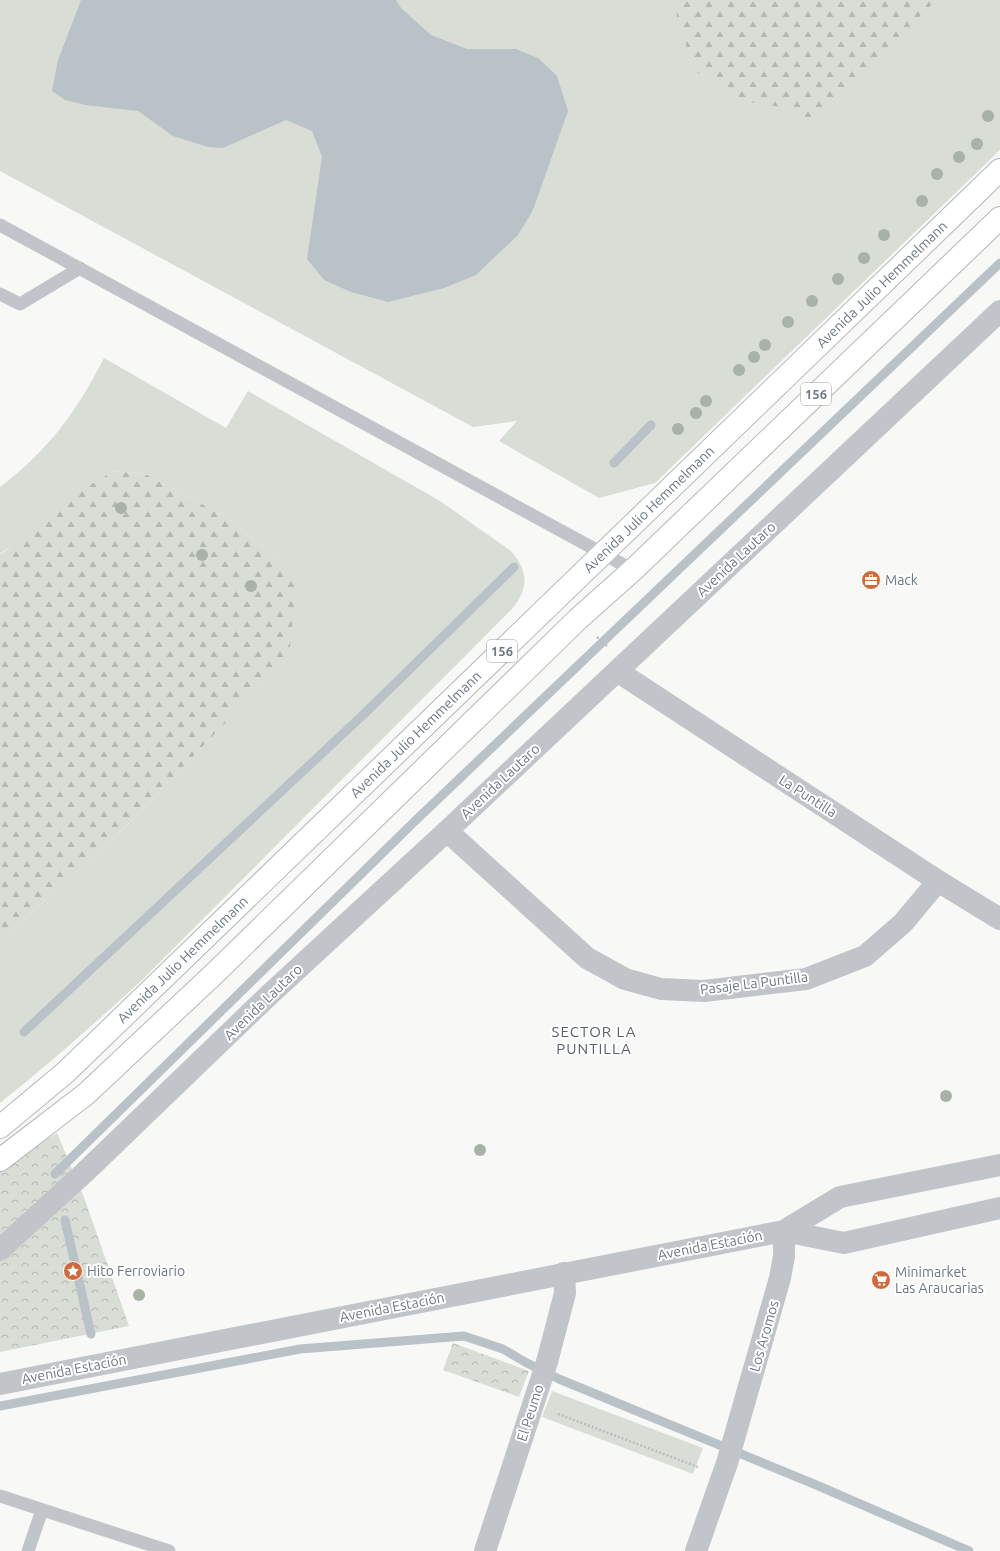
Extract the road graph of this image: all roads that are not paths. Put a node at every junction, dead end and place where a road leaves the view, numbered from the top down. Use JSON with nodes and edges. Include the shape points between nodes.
{"nodes":[{"id":1,"x":1000,"y":170,"type":"edge"},
{"id":2,"x":1000,"y":218,"type":"edge"},
{"id":3,"x":0,"y":225,"type":"edge"},
{"id":4,"x":80,"y":268,"type":"junction"},
{"id":5,"x":0,"y":294,"type":"edge"},
{"id":6,"x":1000,"y":311,"type":"edge"},
{"id":7,"x":603,"y":553,"type":"junction"},
{"id":8,"x":633,"y":570,"type":"junction"},
{"id":9,"x":617,"y":671,"type":"junction"},
{"id":10,"x":447,"y":831,"type":"junction"},
{"id":11,"x":938,"y":881,"type":"junction"},
{"id":12,"x":1000,"y":919,"type":"edge"},
{"id":13,"x":0,"y":1126,"type":"edge"},
{"id":14,"x":0,"y":1160,"type":"edge"},
{"id":15,"x":1000,"y":1165,"type":"edge"},
{"id":16,"x":1000,"y":1208,"type":"edge"},
{"id":17,"x":784,"y":1231,"type":"junction"},
{"id":18,"x":0,"y":1250,"type":"edge"},
{"id":19,"x":564,"y":1273,"type":"junction"},
{"id":20,"x":0,"y":1384,"type":"edge"},
{"id":21,"x":0,"y":1496,"type":"edge"},
{"id":22,"x":42,"y":1510,"type":"junction"},
{"id":23,"x":28,"y":1551,"type":"edge"},
{"id":24,"x":169,"y":1551,"type":"edge"},
{"id":25,"x":485,"y":1551,"type":"edge"},
{"id":26,"x":696,"y":1551,"type":"edge"}],
"edges":[{"from":1,"to":7,"type":"highway","name":"Avenida Julio Hemmelmann","number":"156"},
{"from":2,"to":8,"type":"highway","number":"156"},
{"from":3,"to":4,"type":"lane"},
{"from":4,"to":5,"type":"lane","via":[[20,304]]},
{"from":4,"to":7,"type":"lane"},
{"from":6,"to":9,"type":"street","name":"Avenida Lautaro"},
{"from":7,"to":8,"type":"lane"},
{"from":7,"to":13,"type":"highway","name":"Avenida Julio Hemmelmann","number":"156","via":[[66,1072]]},
{"from":8,"to":14,"type":"highway","number":"156","via":[[578,619],[226,962],[86,1094]]},
{"from":9,"to":10,"type":"street","name":"Avenida Lautaro"},
{"from":9,"to":11,"type":"street","name":"La Puntilla"},
{"from":10,"to":11,"type":"street","name":"Pasaje La Puntilla","via":[[587,958],[625,979],[661,989],[704,991],[806,979],[865,956],[903,923]]},
{"from":10,"to":18,"type":"street","name":"Avenida Lautaro"},
{"from":11,"to":12,"type":"street","name":"La Puntilla"},
{"from":15,"to":17,"type":"street","name":"Avenida Estación","via":[[840,1196]]},
{"from":16,"to":17,"type":"street","name":"Avenida Estación","via":[[844,1243]]},
{"from":17,"to":19,"type":"street","name":"Avenida Estación"},
{"from":17,"to":26,"type":"street","name":"Los Aromos","via":[[784,1256],[780,1278],[734,1440]]},
{"from":19,"to":20,"type":"street","name":"Avenida Estación"},
{"from":19,"to":25,"type":"street","name":"El Peumo","via":[[565,1293],[544,1371]]},
{"from":21,"to":22,"type":"lane"},
{"from":22,"to":23,"type":"lane"},
{"from":22,"to":24,"type":"lane"}]}
